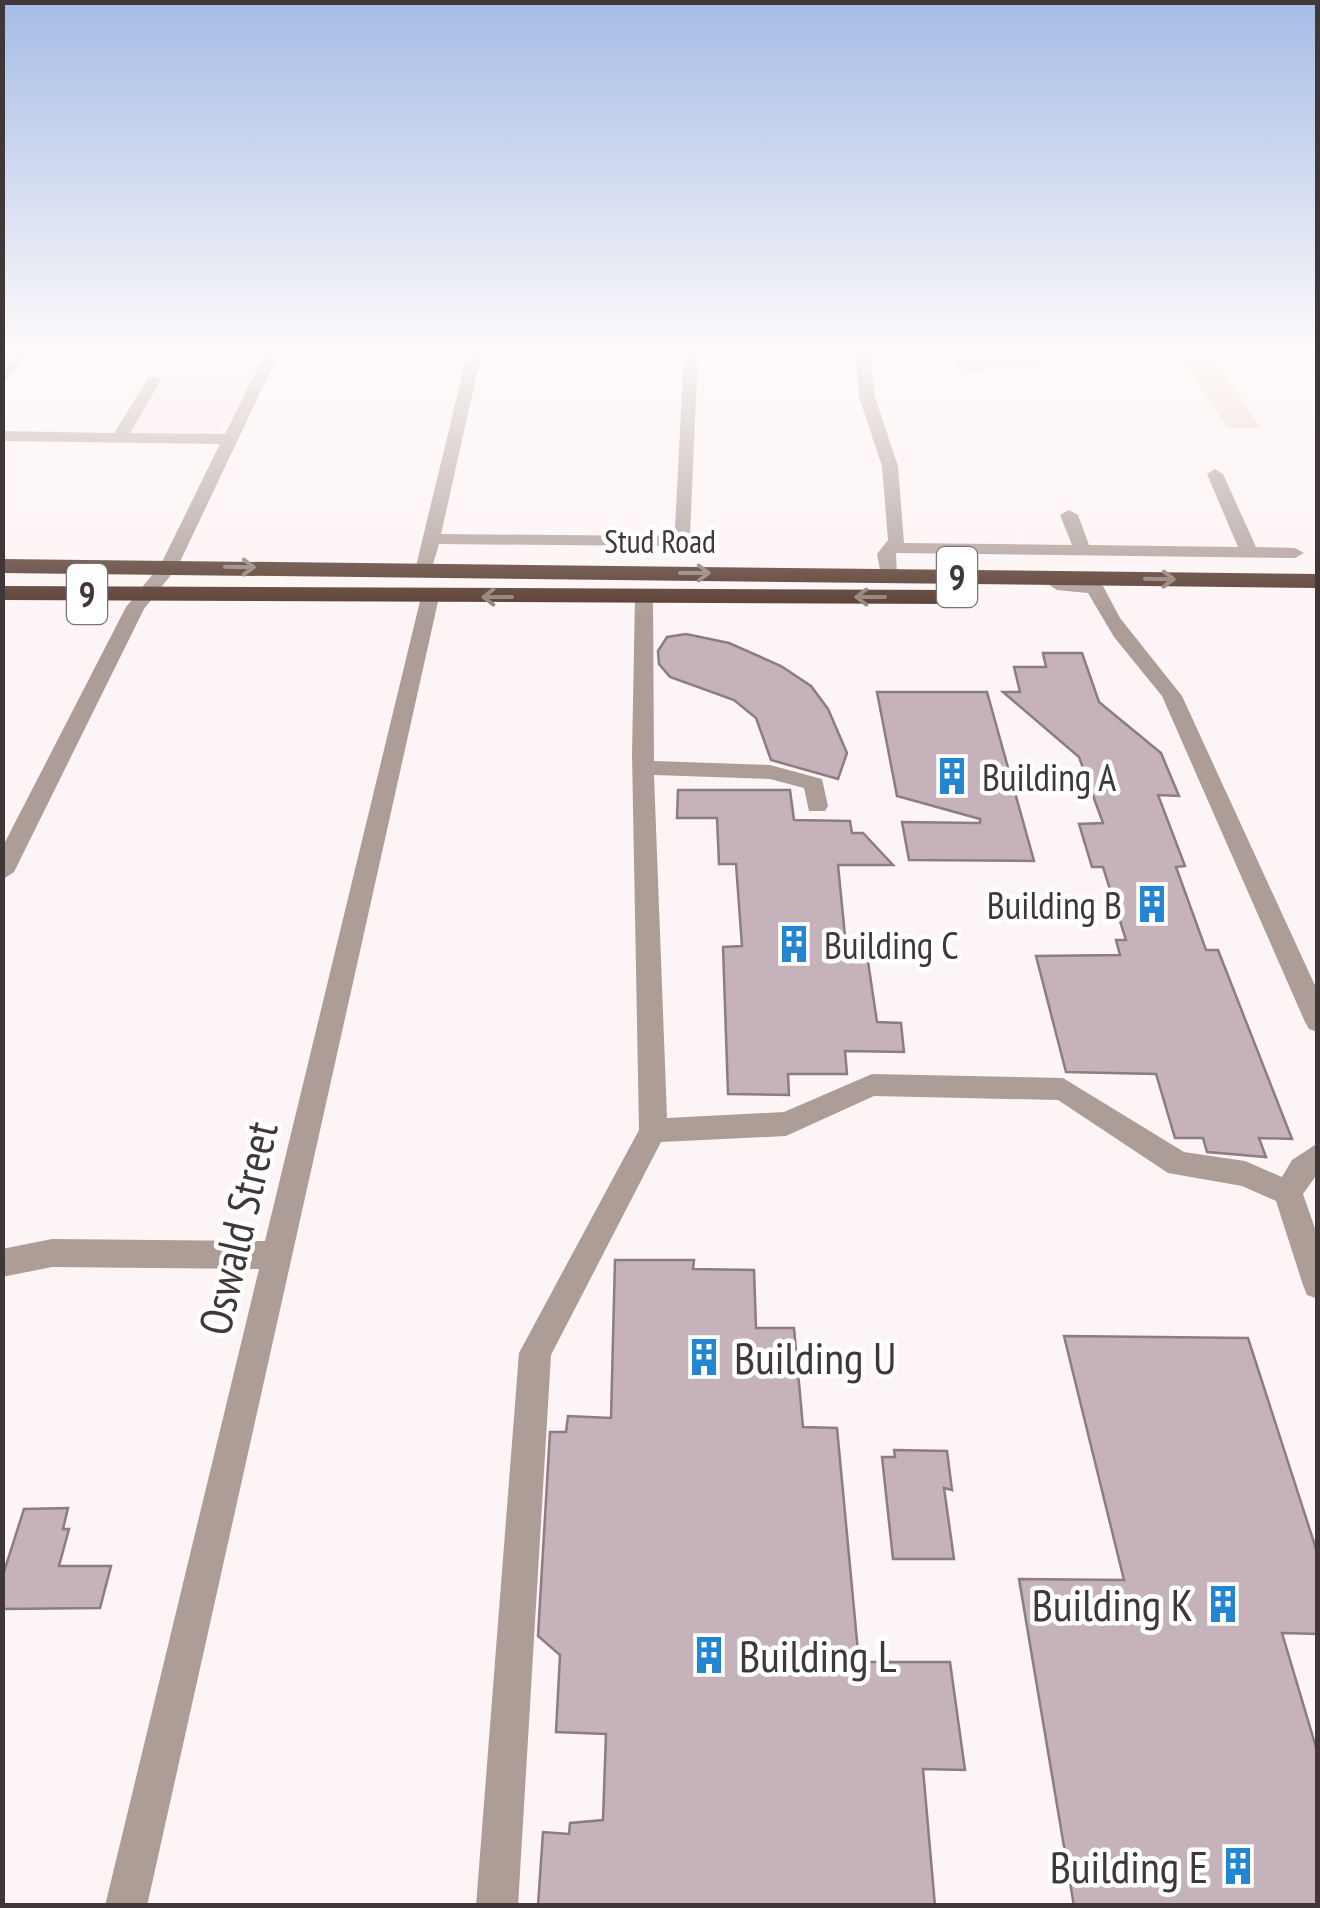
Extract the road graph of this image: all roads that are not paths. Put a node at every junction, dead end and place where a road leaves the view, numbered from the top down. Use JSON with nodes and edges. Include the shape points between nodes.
{"nodes":[{"id":1,"x":228,"y":440,"type":"edge"},
{"id":2,"x":455,"y":440,"type":"edge"},
{"id":3,"x":687,"y":440,"type":"edge"},
{"id":4,"x":882,"y":440,"type":"edge"},
{"id":5,"x":1215,"y":474,"type":"dead end"},
{"id":6,"x":1069,"y":515,"type":"dead end"},
{"id":7,"x":432,"y":539,"type":"junction"},
{"id":8,"x":894,"y":548,"type":"junction"},
{"id":9,"x":1082,"y":549,"type":"junction"},
{"id":10,"x":1249,"y":552,"type":"junction"},
{"id":11,"x":1295,"y":552,"type":"dead end"},
{"id":12,"x":2,"y":566,"type":"edge"},
{"id":13,"x":169,"y":566,"type":"junction"},
{"id":14,"x":888,"y":576,"type":"junction"},
{"id":15,"x":917,"y":576,"type":"junction"},
{"id":16,"x":1318,"y":580,"type":"edge"},
{"id":17,"x":427,"y":583,"type":"junction"},
{"id":18,"x":2,"y":594,"type":"edge"},
{"id":19,"x":143,"y":594,"type":"junction"},
{"id":20,"x":644,"y":598,"type":"junction"},
{"id":21,"x":1099,"y":598,"type":"junction"},
{"id":22,"x":1318,"y":600,"type":"edge"},
{"id":23,"x":645,"y":768,"type":"junction"},
{"id":24,"x":817,"y":806,"type":"dead end"},
{"id":25,"x":2,"y":872,"type":"edge"},
{"id":26,"x":1318,"y":1022,"type":"edge"},
{"id":27,"x":654,"y":1131,"type":"junction"},
{"id":28,"x":1318,"y":1155,"type":"edge"},
{"id":29,"x":1288,"y":1194,"type":"junction"},
{"id":30,"x":276,"y":1255,"type":"junction"},
{"id":31,"x":2,"y":1263,"type":"edge"},
{"id":32,"x":1318,"y":1285,"type":"edge"},
{"id":33,"x":126,"y":1906,"type":"edge"},
{"id":34,"x":496,"y":1906,"type":"edge"}],
"edges":[{"from":1,"to":13,"type":"street"},
{"from":2,"to":7,"type":"street","name":"Oswald Street"},
{"from":3,"to":7,"type":"street","via":[[684,532],[662,541]]},
{"from":4,"to":8,"type":"street","via":[[890,466]]},
{"from":5,"to":10,"type":"street"},
{"from":6,"to":9,"type":"street"},
{"from":7,"to":17,"type":"street","name":"Oswald Street"},
{"from":8,"to":9,"type":"street"},
{"from":8,"to":14,"type":"street","via":[[886,554]]},
{"from":9,"to":10,"type":"street"},
{"from":10,"to":11,"type":"street"},
{"from":12,"to":13,"type":"highway","name":"Stud Road","number":"9"},
{"from":13,"to":17,"type":"highway","name":"Stud Road","number":"9","one_way":true},
{"from":13,"to":19,"type":"street"},
{"from":14,"to":15,"type":"highway","name":"Stud Road","number":"9"},
{"from":17,"to":14,"type":"highway","name":"Stud Road","number":"9","one_way":true},
{"from":15,"to":16,"type":"highway","name":"Stud Road","number":"9","one_way":true},
{"from":15,"to":21,"type":"street","via":[[941,584],[1086,584]]},
{"from":17,"to":19,"type":"highway","name":"Stud Road","number":"9"},
{"from":20,"to":17,"type":"highway","name":"Stud Road","number":"9","one_way":true},
{"from":17,"to":30,"type":"street","name":"Oswald Street"},
{"from":18,"to":19,"type":"highway","name":"Stud Road","number":"9"},
{"from":19,"to":25,"type":"street"},
{"from":21,"to":20,"type":"highway","name":"Stud Road","number":"9","one_way":true},
{"from":20,"to":23,"type":"street"},
{"from":21,"to":22,"type":"highway","name":"Stud Road","number":"9"},
{"from":21,"to":26,"type":"street","via":[[1128,646],[1154,668],[1191,732]]},
{"from":23,"to":24,"type":"street","via":[[770,772],[814,784]]},
{"from":23,"to":27,"type":"street"},
{"from":27,"to":29,"type":"street","via":[[786,1124],[872,1085],[1063,1089],[1178,1164],[1245,1174]]},
{"from":27,"to":34,"type":"street","via":[[534,1353]]},
{"from":28,"to":29,"type":"street"},
{"from":29,"to":32,"type":"street"},
{"from":30,"to":31,"type":"street","via":[[52,1253]]},
{"from":30,"to":33,"type":"street","name":"Oswald Street"}]}
